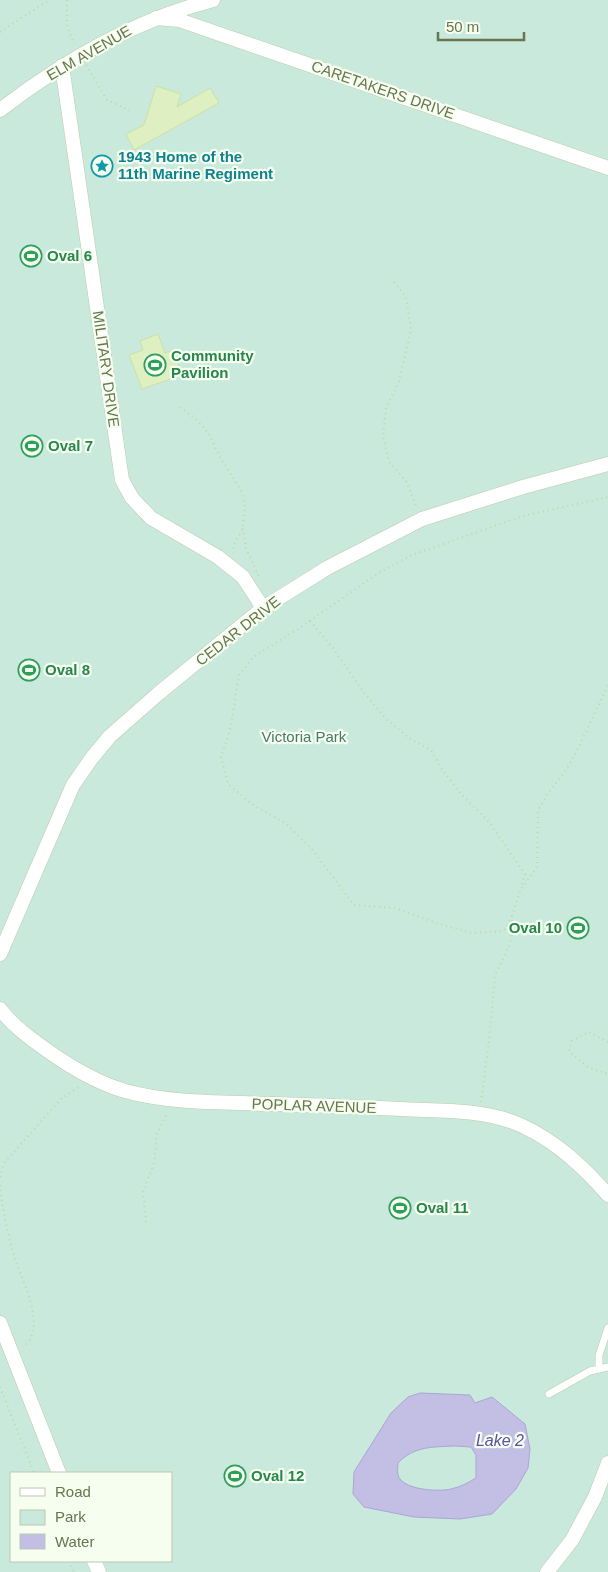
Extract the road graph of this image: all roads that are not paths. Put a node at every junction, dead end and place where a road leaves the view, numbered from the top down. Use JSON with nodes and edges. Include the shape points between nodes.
{"nodes":[{"id":1,"x":213,"y":0,"type":"edge"},
{"id":2,"x":156,"y":18,"type":"junction"},
{"id":3,"x":62,"y":66,"type":"junction"},
{"id":4,"x":0,"y":110,"type":"edge"},
{"id":5,"x":608,"y":168,"type":"edge"},
{"id":6,"x":608,"y":464,"type":"edge"},
{"id":7,"x":263,"y":608,"type":"junction"},
{"id":8,"x":0,"y":954,"type":"edge"},
{"id":9,"x":0,"y":1009,"type":"edge"},
{"id":10,"x":0,"y":1018,"type":"edge"},
{"id":11,"x":14,"y":1024,"type":"junction"},
{"id":12,"x":608,"y":1195,"type":"edge"},
{"id":13,"x":0,"y":1323,"type":"edge"},
{"id":14,"x":608,"y":1328,"type":"edge"},
{"id":15,"x":608,"y":1367,"type":"edge"},
{"id":16,"x":599,"y":1368,"type":"junction"},
{"id":17,"x":549,"y":1394,"type":"dead end"},
{"id":18,"x":608,"y":1463,"type":"edge"},
{"id":19,"x":59,"y":1472,"type":"edge"},
{"id":20,"x":547,"y":1572,"type":"edge"}],
"edges":[{"from":1,"to":2,"type":"street","name":"ELM AVENUE"},
{"from":2,"to":3,"type":"street","name":"ELM AVENUE","via":[[114,36]]},
{"from":2,"to":5,"type":"street","name":"CARETAKERS DRIVE","via":[[179,20]]},
{"from":3,"to":4,"type":"street","name":"ELM AVENUE"},
{"from":3,"to":7,"type":"street","name":"MILITARY DRIVE","via":[[122,480],[132,498],[151,518],[231,566],[243,577]]},
{"from":6,"to":7,"type":"street","name":"CEDAR DRIVE","via":[[523,486],[422,519],[326,568]]},
{"from":7,"to":8,"type":"street","name":"CEDAR DRIVE","via":[[159,692],[110,736],[91,759],[73,785]]},
{"from":9,"to":11,"type":"street","name":"POPLAR AVENUE"},
{"from":10,"to":11,"type":"street","name":"POPLAR AVENUE"},
{"from":11,"to":12,"type":"street","name":"POPLAR AVENUE","via":[[55,1056],[99,1081],[137,1094],[173,1100],[446,1111],[479,1114],[511,1122],[543,1138],[579,1165]]},
{"from":13,"to":19,"type":"street"},
{"from":14,"to":16,"type":"lane","via":[[599,1355]]},
{"from":15,"to":16,"type":"lane"},
{"from":16,"to":17,"type":"lane"},
{"from":18,"to":20,"type":"street","via":[[595,1497],[572,1540]]}]}
